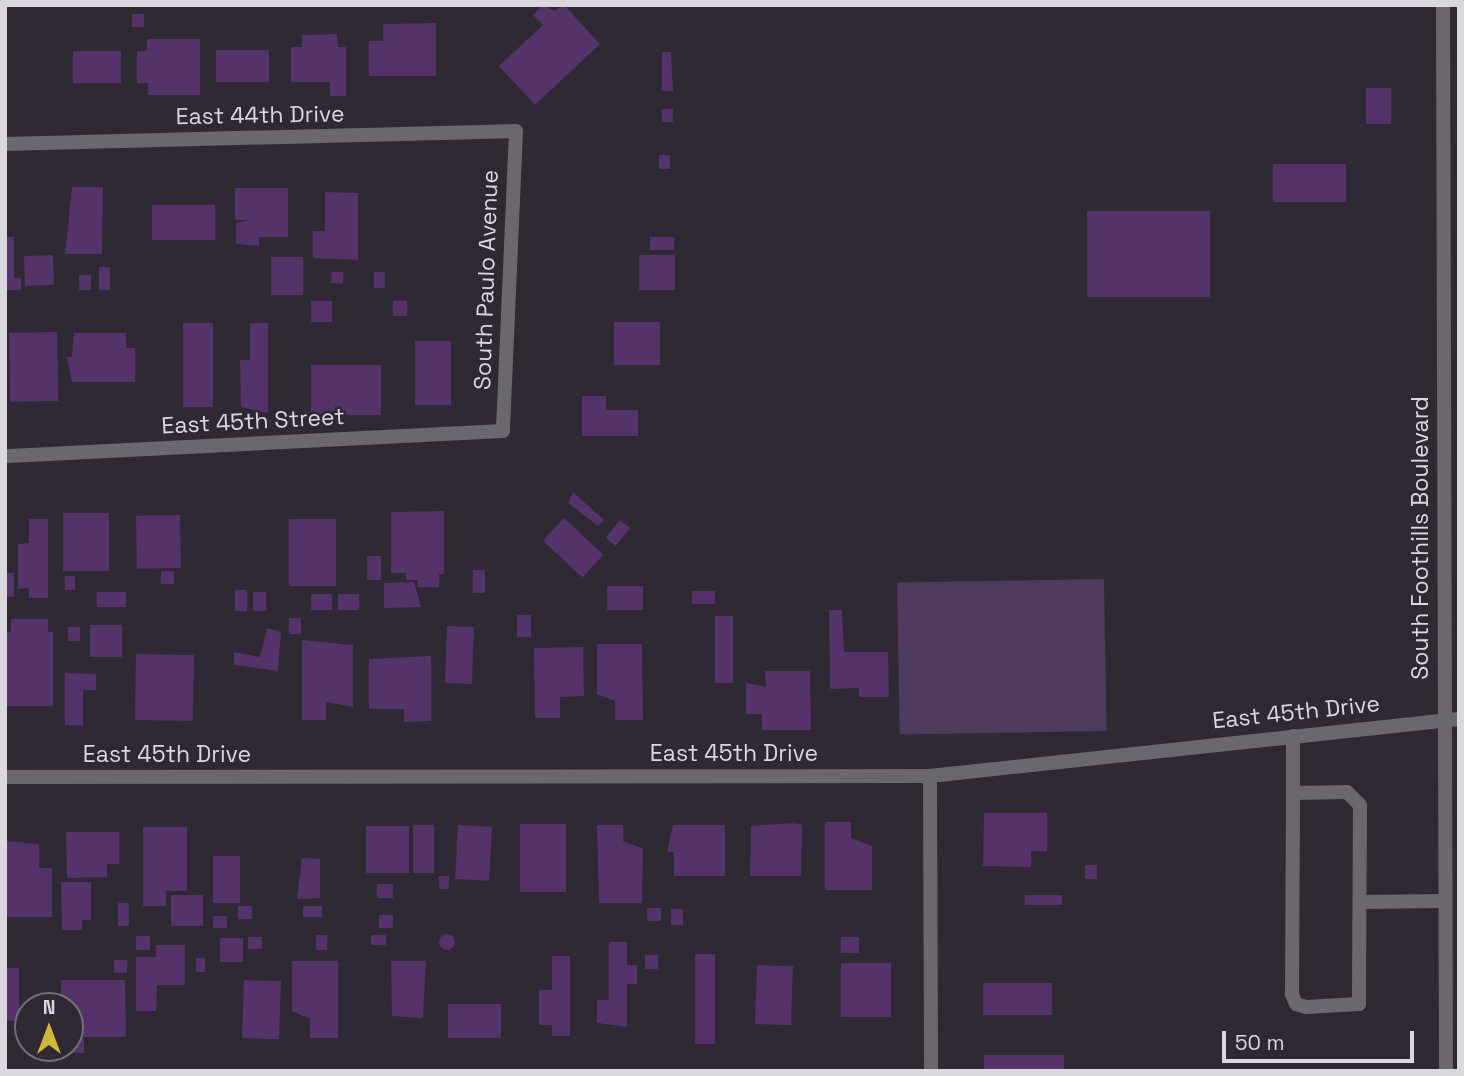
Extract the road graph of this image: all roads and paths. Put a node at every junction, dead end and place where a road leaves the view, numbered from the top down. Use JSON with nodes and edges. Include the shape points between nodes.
{"nodes":[{"id":1,"x":1443,"y":5,"type":"edge"},
{"id":2,"x":516,"y":131,"type":"joint"},
{"id":3,"x":5,"y":144,"type":"edge"},
{"id":4,"x":503,"y":430,"type":"joint"},
{"id":5,"x":5,"y":456,"type":"edge"},
{"id":6,"x":1443,"y":719,"type":"junction"},
{"id":7,"x":1459,"y":719,"type":"edge"},
{"id":8,"x":1293,"y":736,"type":"junction"},
{"id":9,"x":930,"y":776,"type":"junction"},
{"id":10,"x":5,"y":777,"type":"edge"},
{"id":11,"x":1293,"y":793,"type":"junction"},
{"id":12,"x":1445,"y":901,"type":"junction"},
{"id":13,"x":1360,"y":902,"type":"junction"},
{"id":14,"x":1452,"y":1042,"type":"edge"},
{"id":15,"x":931,"y":1071,"type":"edge"},
{"id":16,"x":1446,"y":1071,"type":"edge"}],
"edges":[{"from":1,"to":6,"type":"street","name":"South Foothills Boulevard"},
{"from":2,"to":3,"type":"street","name":"East 44th Drive"},
{"from":2,"to":4,"type":"street","name":"South Paulo Avenue"},
{"from":4,"to":5,"type":"street","name":"East 45th Street"},
{"from":6,"to":7,"type":"street","name":"East 45th Drive"},
{"from":6,"to":8,"type":"street","name":"East 45th Drive"},
{"from":6,"to":12,"type":"street","name":"South Foothills Boulevard"},
{"from":8,"to":9,"type":"street","name":"East 45th Drive"},
{"from":8,"to":11,"type":"street"},
{"from":9,"to":10,"type":"street","name":"East 45th Drive"},
{"from":9,"to":15,"type":"street"},
{"from":11,"to":13,"type":"street","via":[[1357,796]]},
{"from":11,"to":13,"type":"street","via":[[1296,1004],[1359,1004]]},
{"from":12,"to":13,"type":"street"},
{"from":12,"to":14,"type":"street","name":"South Foothills Boulevard"},
{"from":14,"to":16,"type":"street","name":"South Foothills Boulevard"}]}
